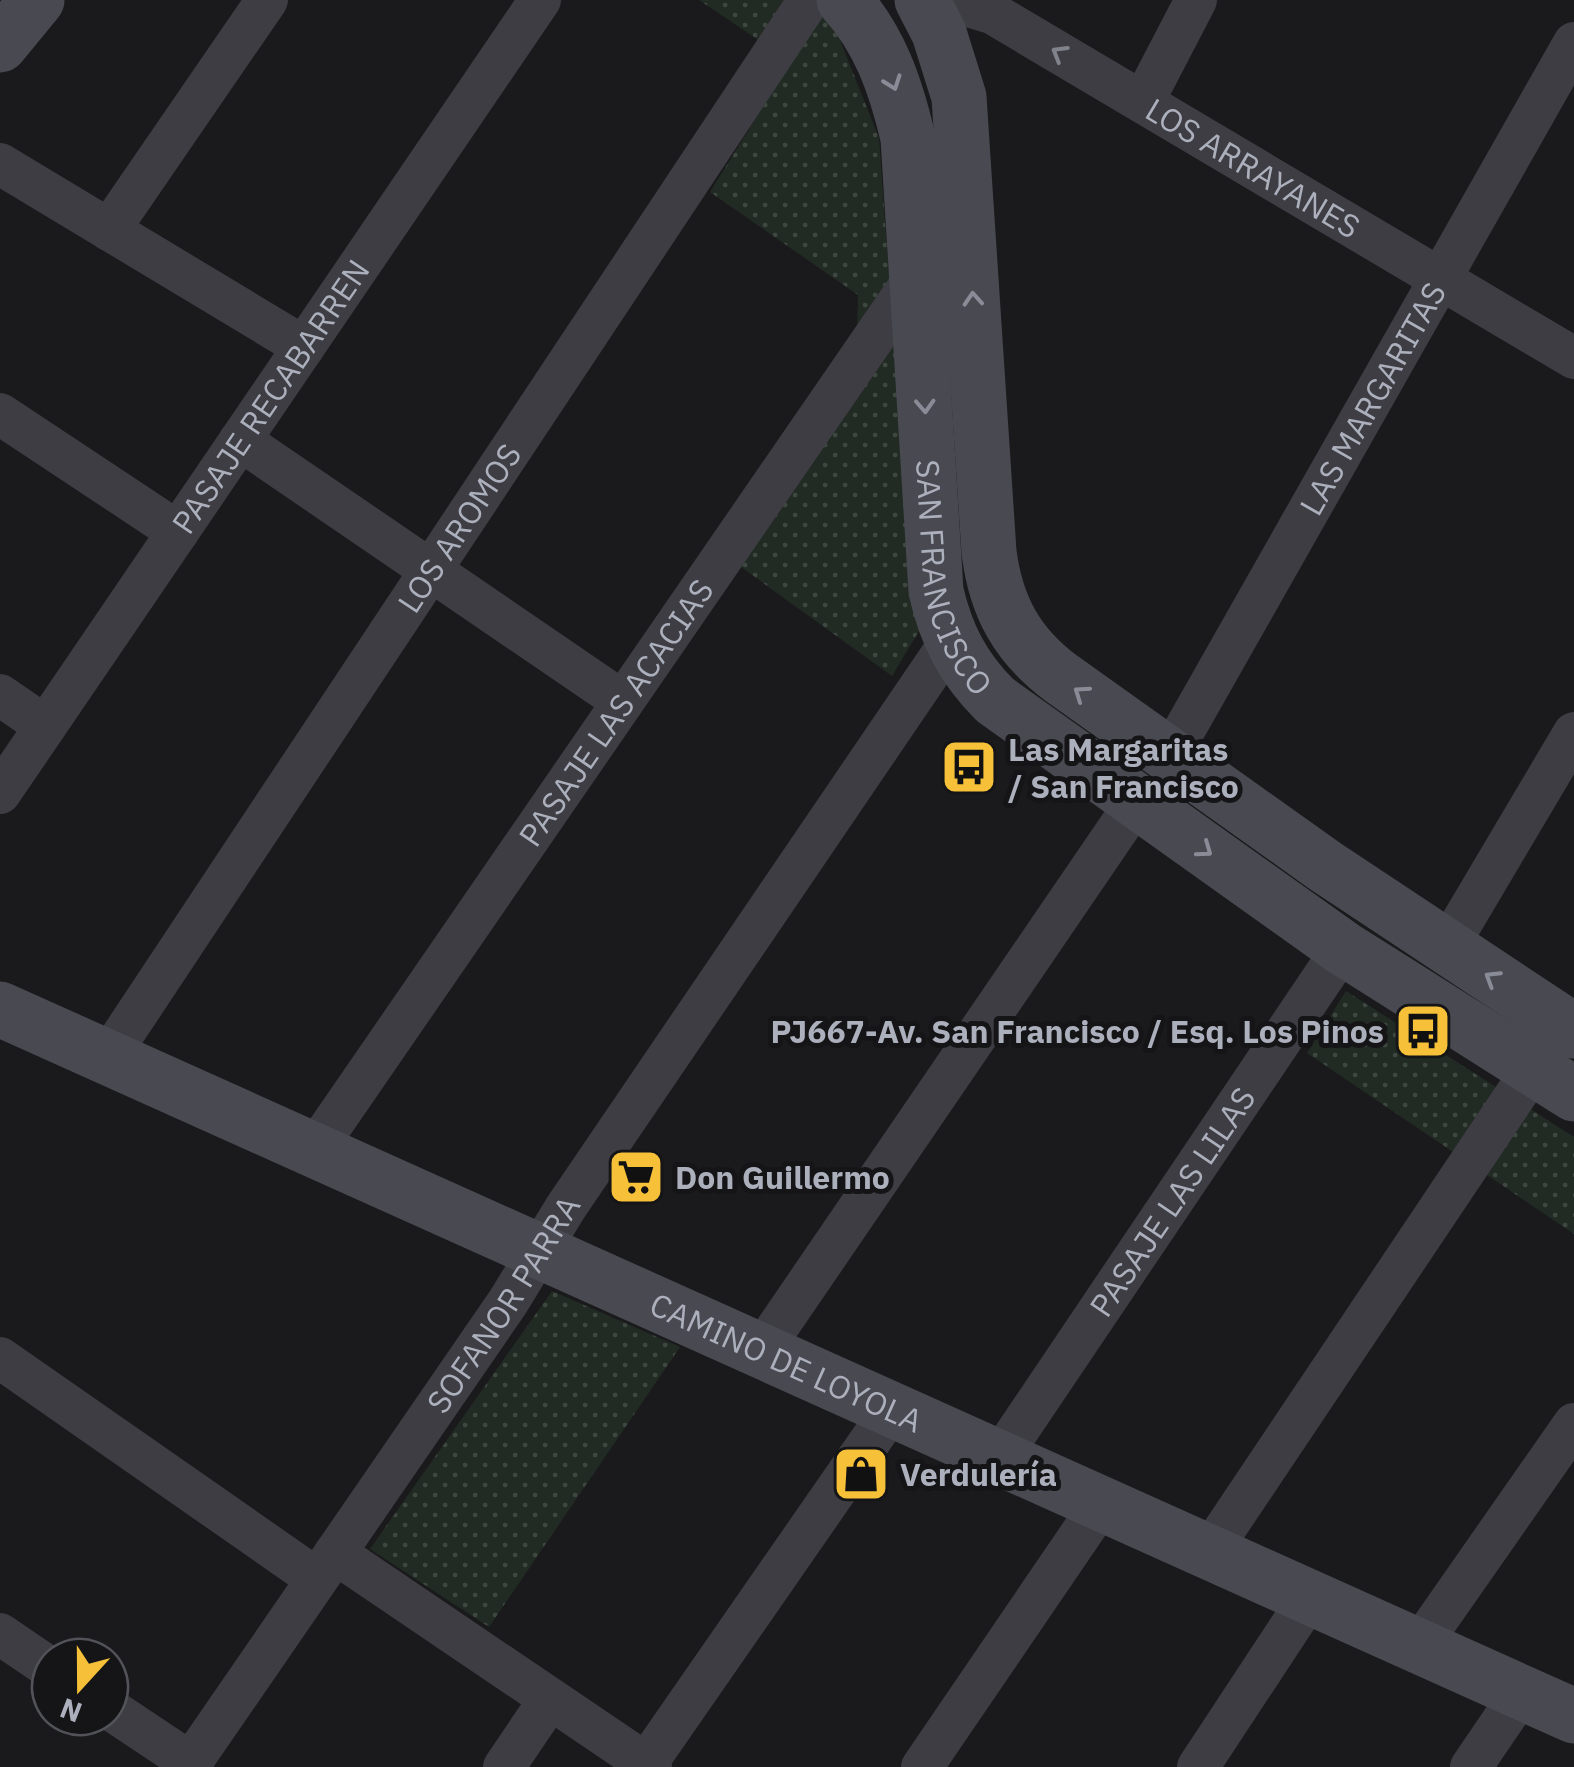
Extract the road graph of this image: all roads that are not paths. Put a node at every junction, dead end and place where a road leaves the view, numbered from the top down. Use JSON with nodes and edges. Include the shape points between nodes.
{"nodes":[{"id":1,"x":37,"y":0,"type":"edge"},
{"id":2,"x":268,"y":0,"type":"edge"},
{"id":3,"x":810,"y":0,"type":"edge"},
{"id":4,"x":844,"y":0,"type":"edge"},
{"id":5,"x":1196,"y":0,"type":"edge"},
{"id":6,"x":924,"y":2,"type":"edge"},
{"id":7,"x":527,"y":5,"type":"edge"},
{"id":8,"x":1574,"y":43,"type":"edge"},
{"id":9,"x":0,"y":45,"type":"edge"},
{"id":10,"x":1144,"y":102,"type":"junction"},
{"id":11,"x":0,"y":164,"type":"edge"},
{"id":12,"x":109,"y":230,"type":"junction"},
{"id":13,"x":918,"y":276,"type":"junction"},
{"id":14,"x":1440,"y":278,"type":"junction"},
{"id":15,"x":304,"y":346,"type":"junction"},
{"id":16,"x":1574,"y":358,"type":"edge"},
{"id":17,"x":0,"y":414,"type":"edge"},
{"id":18,"x":240,"y":440,"type":"junction"},
{"id":19,"x":178,"y":532,"type":"junction"},
{"id":20,"x":430,"y":570,"type":"junction"},
{"id":21,"x":950,"y":640,"type":"junction"},
{"id":22,"x":0,"y":695,"type":"edge"},
{"id":23,"x":622,"y":701,"type":"junction"},
{"id":24,"x":45,"y":726,"type":"junction"},
{"id":25,"x":1574,"y":733,"type":"edge"},
{"id":26,"x":1170,"y":755,"type":"junction"},
{"id":27,"x":0,"y":792,"type":"edge"},
{"id":28,"x":1137,"y":801,"type":"junction"},
{"id":29,"x":1343,"y":948,"type":"junction"},
{"id":30,"x":1446,"y":949,"type":"junction"},
{"id":31,"x":0,"y":1010,"type":"edge"},
{"id":32,"x":1574,"y":1031,"type":"edge"},
{"id":33,"x":108,"y":1058,"type":"junction"},
{"id":34,"x":1554,"y":1082,"type":"edge"},
{"id":35,"x":315,"y":1150,"type":"junction"},
{"id":36,"x":539,"y":1249,"type":"junction"},
{"id":37,"x":762,"y":1350,"type":"junction"},
{"id":38,"x":0,"y":1358,"type":"edge"},
{"id":39,"x":893,"y":1408,"type":"junction"},
{"id":40,"x":1574,"y":1424,"type":"edge"},
{"id":41,"x":1000,"y":1457,"type":"junction"},
{"id":42,"x":1102,"y":1504,"type":"junction"},
{"id":43,"x":1210,"y":1551,"type":"junction"},
{"id":44,"x":326,"y":1566,"type":"junction"},
{"id":45,"x":1310,"y":1597,"type":"junction"},
{"id":46,"x":0,"y":1634,"type":"edge"},
{"id":47,"x":1419,"y":1646,"type":"junction"},
{"id":48,"x":30,"y":1654,"type":"edge"},
{"id":49,"x":1522,"y":1692,"type":"junction"},
{"id":50,"x":550,"y":1699,"type":"junction"},
{"id":51,"x":1574,"y":1716,"type":"edge"},
{"id":52,"x":130,"y":1722,"type":"edge"},
{"id":53,"x":189,"y":1765,"type":"edge"},
{"id":54,"x":648,"y":1765,"type":"edge"},
{"id":55,"x":504,"y":1767,"type":"edge"},
{"id":56,"x":922,"y":1767,"type":"edge"},
{"id":57,"x":1198,"y":1767,"type":"edge"},
{"id":58,"x":1471,"y":1767,"type":"edge"}],
"edges":[{"from":1,"to":9,"type":"main road"},
{"from":2,"to":12,"type":"street"},
{"from":3,"to":20,"type":"street","name":"LOS AROMOS"},
{"from":4,"to":13,"type":"main road","name":"SAN FRANCISCO","one_way":true,"via":[[870,34],[900,102]]},
{"from":5,"to":10,"type":"street"},
{"from":10,"to":6,"type":"street","name":"LOS ARRAYANES","one_way":true,"via":[[992,13],[958,2]]},
{"from":26,"to":6,"type":"main road","name":"SAN FRANCISCO","one_way":true,"via":[[1041,663],[998,602],[989,552],[963,131],[950,63]]},
{"from":7,"to":15,"type":"street","name":"PASAJE RECABARREN"},
{"from":8,"to":14,"type":"street","name":"LAS MARGARITAS"},
{"from":10,"to":14,"type":"street","name":"LOS ARRAYANES"},
{"from":11,"to":12,"type":"street"},
{"from":12,"to":15,"type":"street"},
{"from":13,"to":21,"type":"main road","name":"SAN FRANCISCO","one_way":true,"via":[[936,591]]},
{"from":13,"to":23,"type":"street","name":"PASAJE LAS ACACIAS"},
{"from":14,"to":16,"type":"street","name":"LOS ARRAYANES"},
{"from":14,"to":26,"type":"street","name":"LAS MARGARITAS"},
{"from":15,"to":18,"type":"street","name":"PASAJE RECABARREN"},
{"from":17,"to":19,"type":"street"},
{"from":18,"to":19,"type":"street","name":"PASAJE RECABARREN"},
{"from":18,"to":20,"type":"street"},
{"from":19,"to":24,"type":"street","name":"PASAJE RECABARREN"},
{"from":20,"to":23,"type":"street"},
{"from":20,"to":33,"type":"street","name":"LOS AROMOS"},
{"from":21,"to":28,"type":"main road","name":"SAN FRANCISCO","via":[[995,700]]},
{"from":21,"to":36,"type":"street","name":"SOFANOR PARRA"},
{"from":22,"to":24,"type":"street"},
{"from":23,"to":35,"type":"street","name":"PASAJE LAS ACACIAS"},
{"from":24,"to":27,"type":"street","name":"PASAJE RECABARREN"},
{"from":25,"to":30,"type":"street"},
{"from":26,"to":30,"type":"main road","name":"SAN FRANCISCO"},
{"from":28,"to":29,"type":"main road","name":"SAN FRANCISCO","one_way":true},
{"from":28,"to":37,"type":"street"},
{"from":29,"to":34,"type":"main road","name":"SAN FRANCISCO"},
{"from":29,"to":41,"type":"street","name":"PASAJE LAS LILAS"},
{"from":32,"to":30,"type":"main road","name":"SAN FRANCISCO","one_way":true},
{"from":31,"to":33,"type":"main road","name":"CAMINO DE LOYOLA"},
{"from":33,"to":35,"type":"main road","name":"CAMINO DE LOYOLA"},
{"from":34,"to":43,"type":"street"},
{"from":35,"to":36,"type":"main road","name":"CAMINO DE LOYOLA"},
{"from":36,"to":37,"type":"main road","name":"CAMINO DE LOYOLA"},
{"from":36,"to":44,"type":"street","name":"SOFANOR PARRA"},
{"from":37,"to":39,"type":"main road","name":"CAMINO DE LOYOLA"},
{"from":38,"to":44,"type":"street"},
{"from":39,"to":41,"type":"main road","name":"CAMINO DE LOYOLA"},
{"from":39,"to":54,"type":"street"},
{"from":40,"to":47,"type":"street"},
{"from":41,"to":42,"type":"main road","name":"CAMINO DE LOYOLA"},
{"from":42,"to":43,"type":"main road","name":"CAMINO DE LOYOLA"},
{"from":42,"to":56,"type":"street"},
{"from":43,"to":45,"type":"main road","name":"CAMINO DE LOYOLA"},
{"from":44,"to":50,"type":"street"},
{"from":44,"to":53,"type":"street","name":"SOFANOR PARRA"},
{"from":45,"to":47,"type":"main road","name":"CAMINO DE LOYOLA"},
{"from":45,"to":57,"type":"street"},
{"from":46,"to":48,"type":"street"},
{"from":47,"to":49,"type":"main road","name":"CAMINO DE LOYOLA"},
{"from":49,"to":51,"type":"main road","name":"CAMINO DE LOYOLA"},
{"from":49,"to":58,"type":"street"},
{"from":50,"to":54,"type":"street"},
{"from":50,"to":55,"type":"street"},
{"from":52,"to":53,"type":"street"}]}
